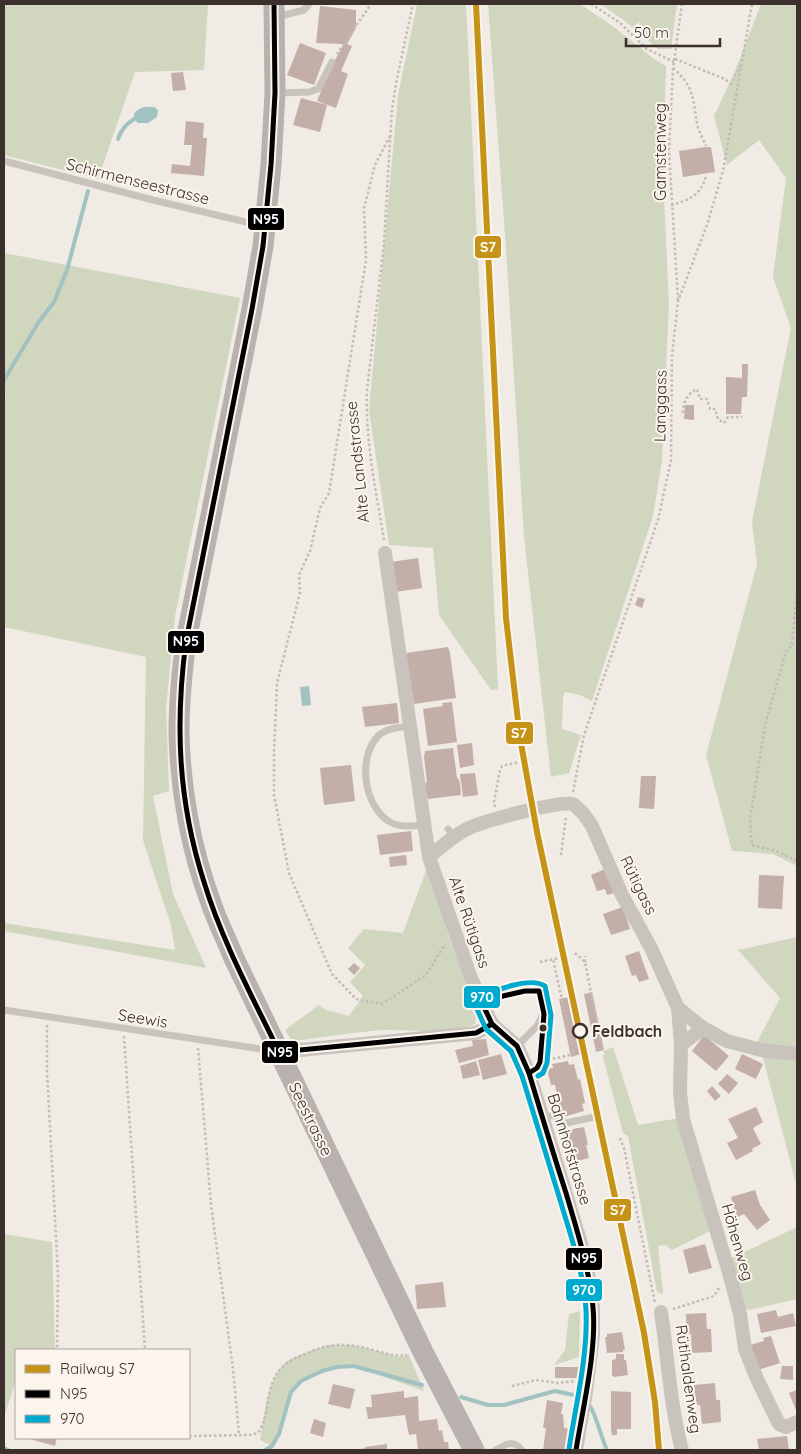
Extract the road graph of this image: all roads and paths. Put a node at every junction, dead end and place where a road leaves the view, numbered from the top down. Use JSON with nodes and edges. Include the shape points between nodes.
{"nodes":[{"id":1,"x":309,"y":4,"type":"edge"},
{"id":2,"x":371,"y":4,"type":"edge"},
{"id":3,"x":412,"y":4,"type":"edge"},
{"id":4,"x":591,"y":4,"type":"edge"},
{"id":5,"x":682,"y":4,"type":"edge"},
{"id":6,"x":752,"y":4,"type":"edge"},
{"id":7,"x":274,"y":11,"type":"edge"},
{"id":8,"x":674,"y":60,"type":"junction"},
{"id":9,"x":332,"y":62,"type":"joint"},
{"id":10,"x":742,"y":64,"type":"junction"},
{"id":11,"x":673,"y":68,"type":"junction"},
{"id":12,"x":275,"y":93,"type":"junction"},
{"id":13,"x":390,"y":136,"type":"junction"},
{"id":14,"x":706,"y":146,"type":"dead end"},
{"id":15,"x":4,"y":161,"type":"edge"},
{"id":16,"x":706,"y":176,"type":"dead end"},
{"id":17,"x":671,"y":205,"type":"junction"},
{"id":18,"x":265,"y":227,"type":"junction"},
{"id":19,"x":678,"y":301,"type":"junction"},
{"id":20,"x":683,"y":413,"type":"dead end"},
{"id":21,"x":742,"y":416,"type":"dead end"},
{"id":22,"x":385,"y":553,"type":"joint"},
{"id":23,"x":797,"y":592,"type":"edge"},
{"id":24,"x":410,"y":726,"type":"junction"},
{"id":25,"x":519,"y":762,"type":"dead end"},
{"id":26,"x":567,"y":807,"type":"junction"},
{"id":27,"x":500,"y":814,"type":"junction"},
{"id":28,"x":424,"y":825,"type":"junction"},
{"id":29,"x":561,"y":856,"type":"dead end"},
{"id":30,"x":429,"y":857,"type":"junction"},
{"id":31,"x":797,"y":861,"type":"edge"},
{"id":32,"x":449,"y":937,"type":"dead end"},
{"id":33,"x":575,"y":953,"type":"dead end"},
{"id":34,"x":585,"y":956,"type":"dead end"},
{"id":35,"x":559,"y":958,"type":"dead end"},
{"id":36,"x":553,"y":959,"type":"junction"},
{"id":37,"x":540,"y":962,"type":"dead end"},
{"id":38,"x":585,"y":962,"type":"junction"},
{"id":39,"x":484,"y":1004,"type":"junction"},
{"id":40,"x":678,"y":1008,"type":"junction"},
{"id":41,"x":4,"y":1010,"type":"edge"},
{"id":42,"x":544,"y":1014,"type":"junction"},
{"id":43,"x":47,"y":1017,"type":"junction"},
{"id":44,"x":492,"y":1024,"type":"junction"},
{"id":45,"x":703,"y":1028,"type":"junction"},
{"id":46,"x":124,"y":1029,"type":"junction"},
{"id":47,"x":198,"y":1040,"type":"junction"},
{"id":48,"x":681,"y":1045,"type":"junction"},
{"id":49,"x":517,"y":1046,"type":"junction"},
{"id":50,"x":602,"y":1048,"type":"junction"},
{"id":51,"x":596,"y":1049,"type":"dead end"},
{"id":52,"x":279,"y":1052,"type":"junction"},
{"id":53,"x":606,"y":1052,"type":"dead end"},
{"id":54,"x":797,"y":1054,"type":"edge"},
{"id":55,"x":540,"y":1062,"type":"junction"},
{"id":56,"x":529,"y":1072,"type":"junction"},
{"id":57,"x":594,"y":1117,"type":"dead end"},
{"id":58,"x":543,"y":1118,"type":"junction"},
{"id":59,"x":562,"y":1124,"type":"junction"},
{"id":60,"x":620,"y":1138,"type":"dead end"},
{"id":61,"x":569,"y":1156,"type":"dead end"},
{"id":62,"x":728,"y":1269,"type":"junction"},
{"id":63,"x":661,"y":1312,"type":"junction"},
{"id":64,"x":57,"y":1349,"type":"edge"},
{"id":65,"x":145,"y":1349,"type":"edge"},
{"id":66,"x":423,"y":1352,"type":"junction"},
{"id":67,"x":587,"y":1385,"type":"junction"},
{"id":68,"x":512,"y":1386,"type":"dead end"},
{"id":69,"x":797,"y":1422,"type":"edge"},
{"id":70,"x":239,"y":1434,"type":"junction"},
{"id":71,"x":190,"y":1436,"type":"edge"},
{"id":72,"x":474,"y":1450,"type":"edge"},
{"id":73,"x":496,"y":1450,"type":"edge"},
{"id":74,"x":522,"y":1450,"type":"edge"},
{"id":75,"x":576,"y":1450,"type":"edge"},
{"id":76,"x":682,"y":1450,"type":"edge"}],
"edges":[{"from":1,"to":7,"type":"lane","via":[[304,10]]},
{"from":2,"to":9,"type":"path"},
{"from":3,"to":13,"type":"path","name":"Alte Landstrasse","via":[[397,78]]},
{"from":4,"to":8,"type":"path","via":[[619,22],[647,49]]},
{"from":5,"to":8,"type":"path","name":"Gamstenweg"},
{"from":6,"to":10,"type":"path","name":"Langgass"},
{"from":7,"to":12,"type":"main road","name":"Seestrasse"},
{"from":8,"to":10,"type":"path","via":[[731,84]]},
{"from":8,"to":11,"type":"path","name":"Gamstenweg"},
{"from":9,"to":12,"type":"lane","via":[[318,90]]},
{"from":10,"to":19,"type":"path","name":"Langgass","via":[[722,172],[707,225]]},
{"from":11,"to":14,"type":"path","via":[[690,88]]},
{"from":11,"to":17,"type":"path","name":"Gamstenweg","via":[[669,151]]},
{"from":12,"to":18,"type":"main road","name":"Seestrasse"},
{"from":13,"to":22,"type":"path","name":"Alte Landstrasse","via":[[384,243],[367,402]]},
{"from":13,"to":32,"type":"path","via":[[376,160],[364,208],[366,260],[329,493],[320,508],[310,551],[299,576],[300,593],[277,684],[274,795],[289,873],[332,974],[356,1000],[382,1004],[426,975]]},
{"from":15,"to":18,"type":"lane","name":"Schirmenseestrasse"},
{"from":16,"to":17,"type":"path","via":[[693,198]]},
{"from":17,"to":19,"type":"path","name":"Gamstenweg"},
{"from":18,"to":52,"type":"main road","name":"Seestrasse","via":[[252,309],[186,641],[179,732],[185,798],[198,862],[229,947]]},
{"from":19,"to":26,"type":"path","name":"Langgass","via":[[672,356],[670,460],[658,520],[584,735]]},
{"from":20,"to":21,"type":"path","via":[[683,405],[690,393],[697,389],[700,399],[707,399],[710,409],[715,409],[724,423],[728,417]]},
{"from":22,"to":24,"type":"street"},
{"from":23,"to":31,"type":"path","via":[[792,645],[786,651],[765,725],[750,820],[752,845]]},
{"from":24,"to":28,"type":"street"},
{"from":24,"to":28,"type":"lane","via":[[391,729],[378,736],[369,752],[366,784],[377,809],[390,821],[405,826]]},
{"from":25,"to":27,"type":"path","via":[[502,766],[500,770],[494,802]]},
{"from":26,"to":27,"type":"street"},
{"from":26,"to":29,"type":"path","name":"Langgass"},
{"from":26,"to":40,"type":"street","name":"Rütigass","via":[[583,813],[592,826]]},
{"from":27,"to":30,"type":"street","via":[[451,833]]},
{"from":28,"to":30,"type":"street"},
{"from":30,"to":39,"type":"street","name":"Alte Rütigass","via":[[471,978]]},
{"from":33,"to":38,"type":"path"},
{"from":34,"to":38,"type":"path"},
{"from":35,"to":36,"type":"path"},
{"from":36,"to":37,"type":"path"},
{"from":36,"to":55,"type":"path","via":[[574,1054]]},
{"from":38,"to":50,"type":"path"},
{"from":39,"to":42,"type":"lane","via":[[530,991],[539,992]]},
{"from":39,"to":44,"type":"street","name":"Alte Rütigass"},
{"from":40,"to":45,"type":"street","name":"Rütigass"},
{"from":40,"to":48,"type":"street","name":"Höhenweg"},
{"from":41,"to":43,"type":"lane","name":"Seewis"},
{"from":42,"to":49,"type":"lane"},
{"from":42,"to":55,"type":"lane"},
{"from":43,"to":46,"type":"lane","name":"Seewis"},
{"from":43,"to":64,"type":"path","via":[[58,1274]]},
{"from":44,"to":49,"type":"street","name":"Bahnhofstrasse"},
{"from":44,"to":52,"type":"street","via":[[476,1033]]},
{"from":45,"to":48,"type":"street"},
{"from":45,"to":54,"type":"street","name":"Rütigass","via":[[744,1047]]},
{"from":46,"to":47,"type":"lane","name":"Seewis"},
{"from":46,"to":65,"type":"path"},
{"from":47,"to":52,"type":"lane","name":"Seewis"},
{"from":47,"to":70,"type":"path","via":[[211,1205]]},
{"from":48,"to":62,"type":"street","name":"Höhenweg","via":[[679,1073],[683,1119]]},
{"from":49,"to":56,"type":"street","name":"Bahnhofstrasse"},
{"from":50,"to":51,"type":"path"},
{"from":50,"to":53,"type":"path"},
{"from":52,"to":66,"type":"main road","name":"Seestrasse"},
{"from":55,"to":56,"type":"lane"},
{"from":56,"to":58,"type":"street","name":"Bahnhofstrasse"},
{"from":57,"to":59,"type":"lane"},
{"from":58,"to":59,"type":"lane","via":[[554,1114]]},
{"from":58,"to":67,"type":"street","name":"Bahnhofstrasse","via":[[588,1273],[593,1322]]},
{"from":59,"to":61,"type":"path"},
{"from":60,"to":63,"type":"path","via":[[656,1310]]},
{"from":62,"to":63,"type":"path","via":[[725,1270],[725,1281],[714,1296]]},
{"from":62,"to":69,"type":"street","name":"Höhenweg","via":[[745,1349],[757,1379],[779,1424],[786,1426]]},
{"from":63,"to":76,"type":"street","name":"Rütihaldenweg"},
{"from":66,"to":70,"type":"path","via":[[399,1357],[354,1345],[329,1345],[287,1361],[275,1376],[263,1426],[258,1433]]},
{"from":66,"to":72,"type":"main road","name":"Seestrasse"},
{"from":67,"to":68,"type":"path","via":[[576,1381],[536,1380]]},
{"from":67,"to":75,"type":"street","name":"Bahnhofstrasse"},
{"from":70,"to":71,"type":"path"},
{"from":73,"to":74,"type":"lane","via":[[511,1443]]}]}
